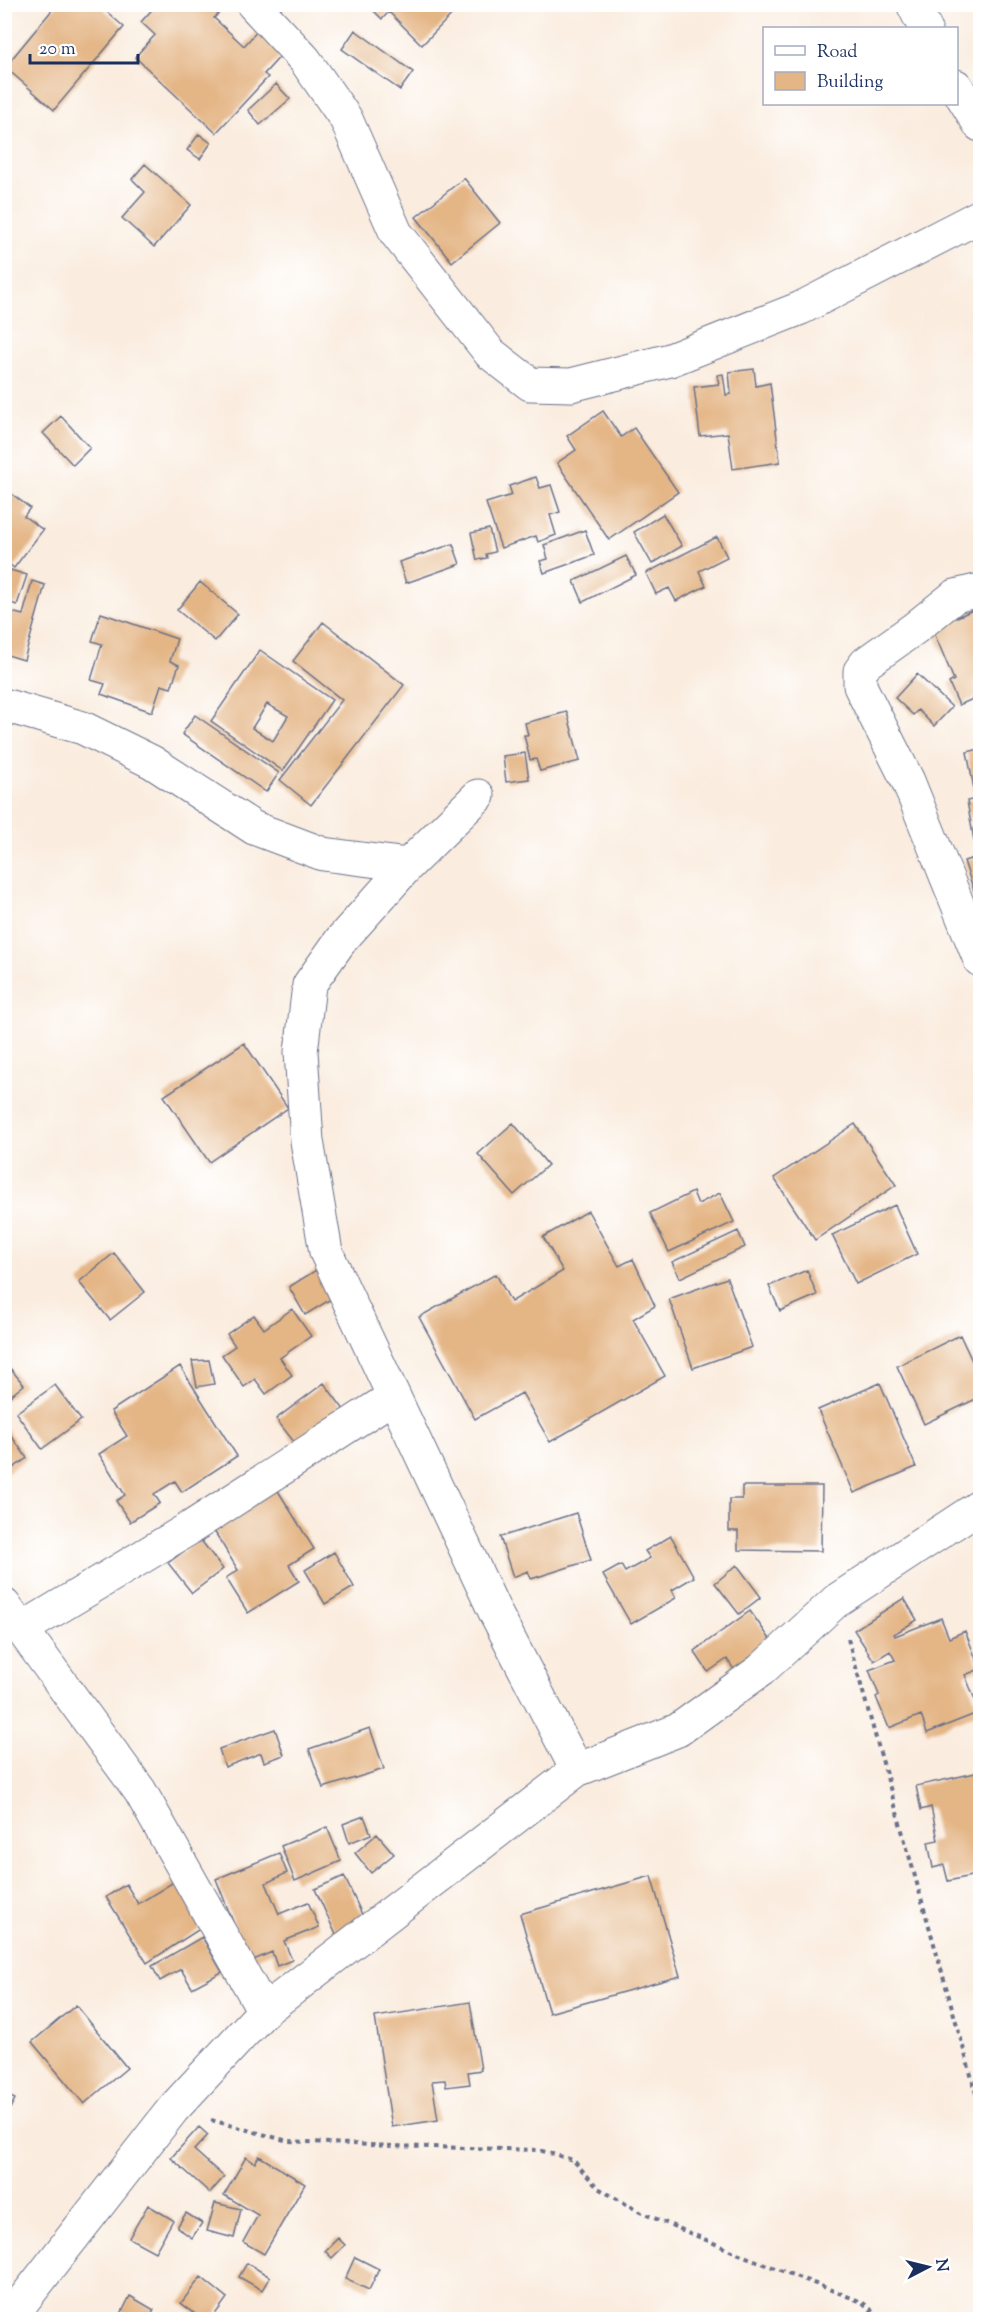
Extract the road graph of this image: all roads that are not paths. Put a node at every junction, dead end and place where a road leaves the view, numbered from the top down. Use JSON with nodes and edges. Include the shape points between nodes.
{"nodes":[{"id":1,"x":254,"y":4,"type":"edge"},
{"id":2,"x":913,"y":4,"type":"edge"},
{"id":3,"x":924,"y":27,"type":"edge"},
{"id":4,"x":958,"y":88,"type":"edge"},
{"id":5,"x":981,"y":125,"type":"edge"},
{"id":6,"x":981,"y":216,"type":"edge"},
{"id":7,"x":981,"y":590,"type":"edge"},
{"id":8,"x":4,"y":705,"type":"edge"},
{"id":9,"x":478,"y":796,"type":"dead end"},
{"id":10,"x":408,"y":865,"type":"junction"},
{"id":11,"x":981,"y":960,"type":"edge"},
{"id":12,"x":393,"y":1396,"type":"junction"},
{"id":13,"x":981,"y":1506,"type":"edge"},
{"id":14,"x":13,"y":1617,"type":"edge"},
{"id":15,"x":577,"y":1770,"type":"junction"},
{"id":16,"x":264,"y":2011,"type":"junction"},
{"id":17,"x":8,"y":2319,"type":"edge"}],
"edges":[{"from":1,"to":6,"type":"street","via":[[305,60],[346,119],[396,233],[490,353],[530,384],[571,386],[670,360],[801,308]]},
{"from":2,"to":3,"type":"street"},
{"from":4,"to":5,"type":"street"},
{"from":7,"to":11,"type":"street","via":[[955,596],[866,663],[860,671],[860,686],[908,781]]},
{"from":8,"to":10,"type":"street","via":[[83,728],[152,762],[254,828],[323,854]]},
{"from":9,"to":10,"type":"street"},
{"from":10,"to":12,"type":"street","via":[[341,940],[309,985],[301,1052],[307,1141],[326,1252]]},
{"from":12,"to":14,"type":"street","via":[[190,1527]]},
{"from":12,"to":15,"type":"street","via":[[495,1614]]},
{"from":13,"to":15,"type":"street","via":[[837,1600],[762,1670],[678,1730]]},
{"from":14,"to":16,"type":"street","via":[[140,1791]]},
{"from":15,"to":16,"type":"street"},
{"from":16,"to":17,"type":"street","via":[[173,2109]]}]}
